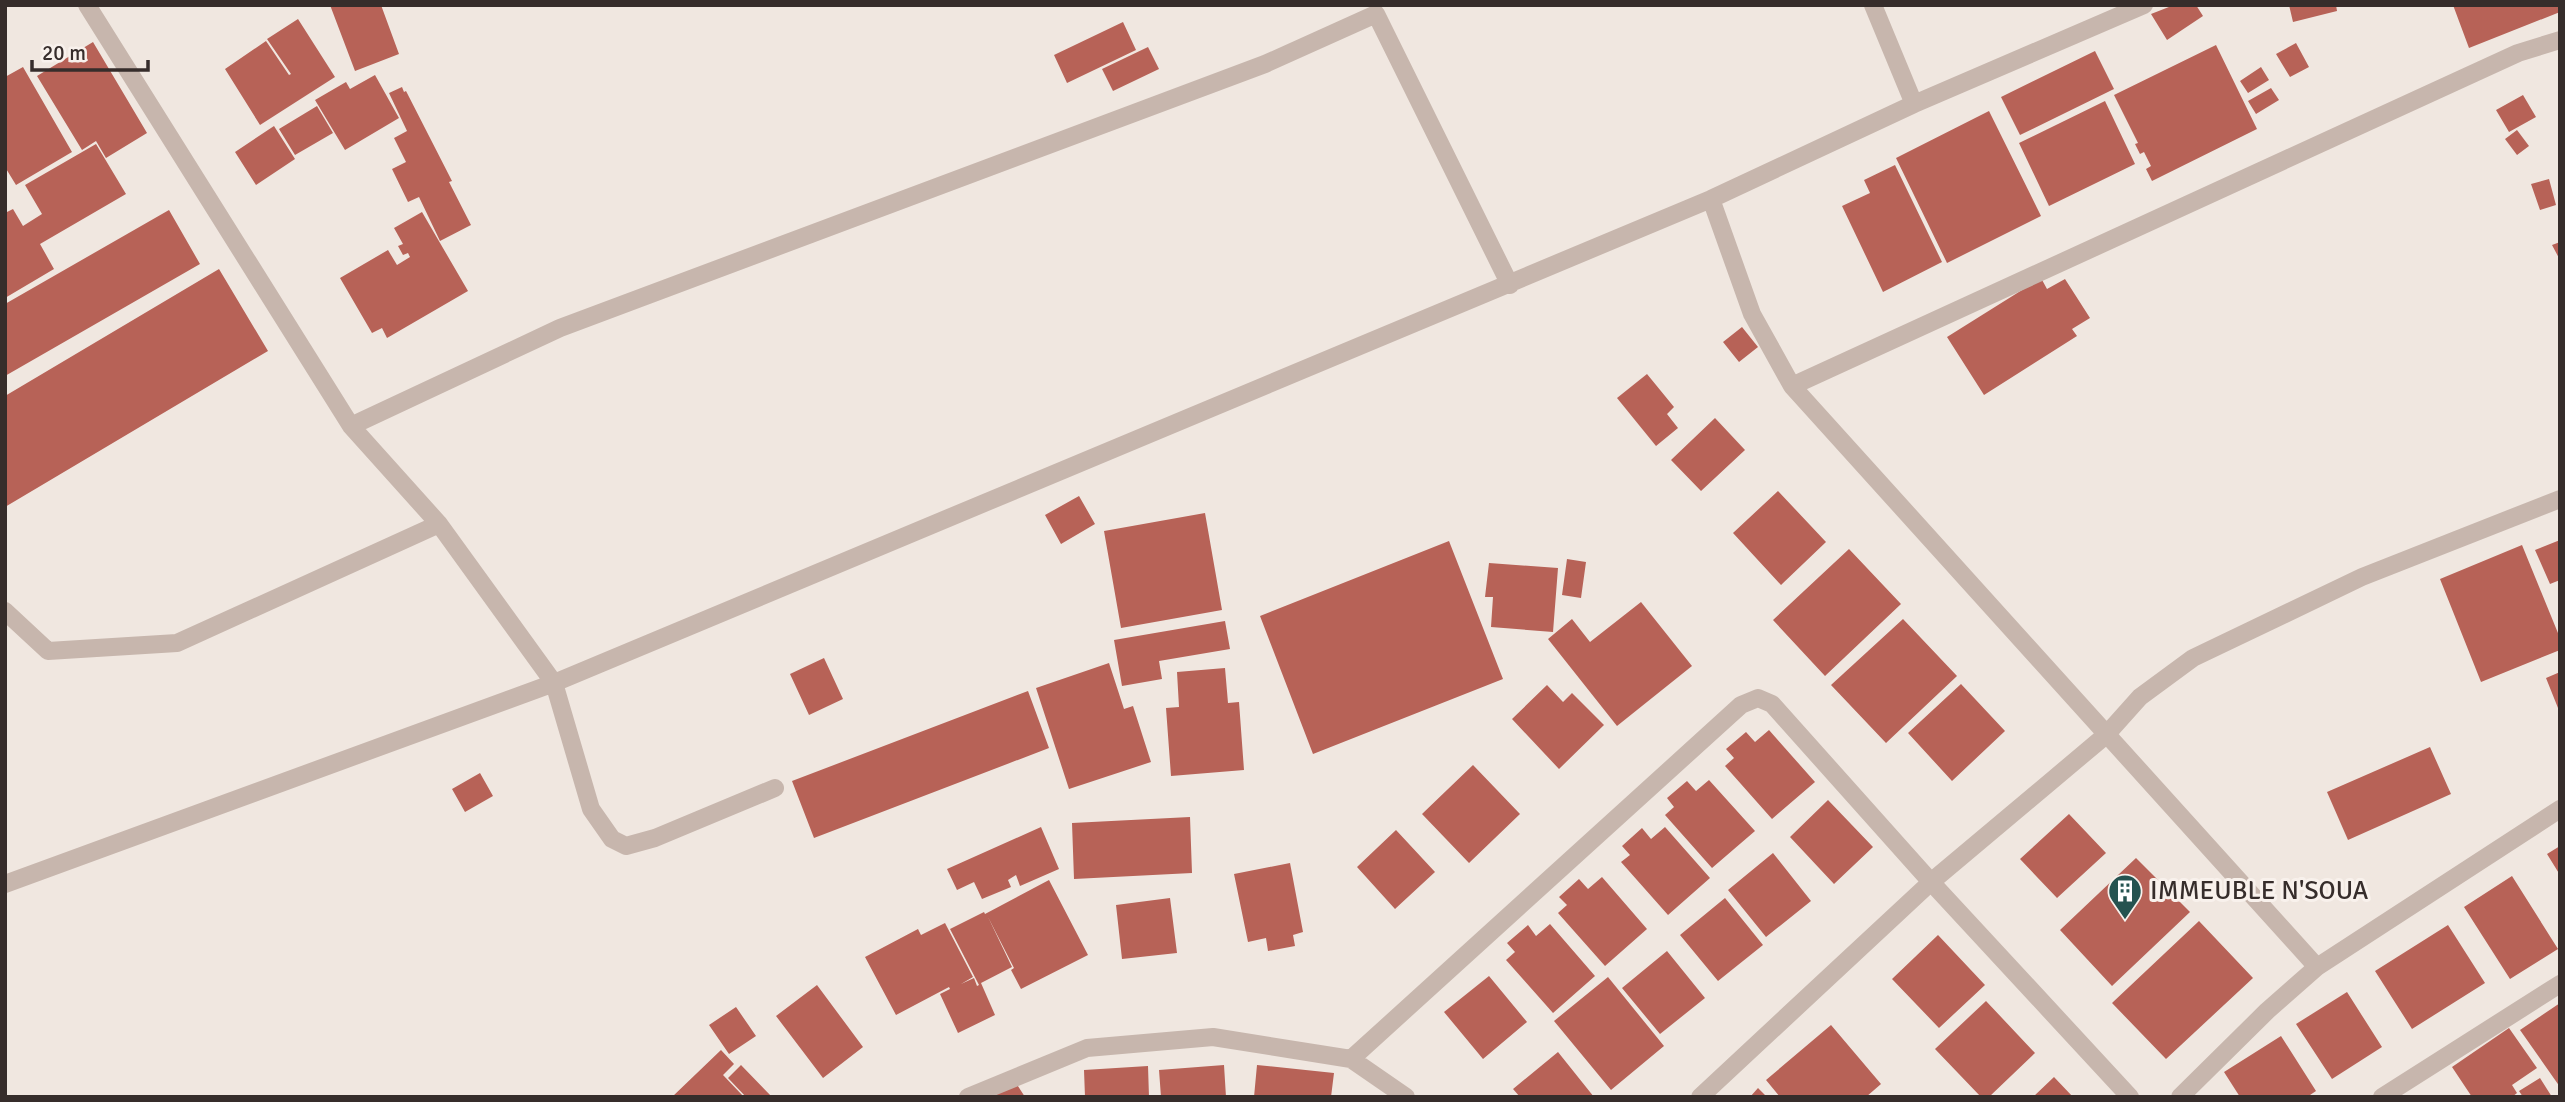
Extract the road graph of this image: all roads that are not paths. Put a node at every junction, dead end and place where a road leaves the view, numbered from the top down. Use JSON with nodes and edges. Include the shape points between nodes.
{"nodes":[{"id":1,"x":87,"y":5,"type":"edge"},
{"id":2,"x":1873,"y":5,"type":"edge"},
{"id":3,"x":2144,"y":5,"type":"edge"},
{"id":4,"x":1375,"y":9,"type":"edge"},
{"id":5,"x":2560,"y":40,"type":"edge"},
{"id":6,"x":1914,"y":104,"type":"junction"},
{"id":7,"x":1711,"y":200,"type":"junction"},
{"id":8,"x":1510,"y":285,"type":"junction"},
{"id":9,"x":1793,"y":386,"type":"junction"},
{"id":10,"x":351,"y":426,"type":"junction"},
{"id":11,"x":2560,"y":499,"type":"edge"},
{"id":12,"x":439,"y":524,"type":"junction"},
{"id":13,"x":5,"y":611,"type":"edge"},
{"id":14,"x":554,"y":683,"type":"junction"},
{"id":15,"x":2106,"y":735,"type":"junction"},
{"id":16,"x":775,"y":788,"type":"dead end"},
{"id":17,"x":2560,"y":809,"type":"edge"},
{"id":18,"x":1931,"y":882,"type":"junction"},
{"id":19,"x":5,"y":884,"type":"edge"},
{"id":20,"x":2317,"y":967,"type":"junction"},
{"id":21,"x":2560,"y":984,"type":"edge"},
{"id":22,"x":1351,"y":1059,"type":"junction"},
{"id":23,"x":968,"y":1097,"type":"edge"},
{"id":24,"x":1406,"y":1097,"type":"edge"},
{"id":25,"x":1700,"y":1097,"type":"edge"},
{"id":26,"x":2130,"y":1097,"type":"edge"},
{"id":27,"x":2180,"y":1097,"type":"edge"},
{"id":28,"x":2382,"y":1097,"type":"edge"}],
"edges":[{"from":1,"to":10,"type":"street"},
{"from":2,"to":6,"type":"street"},
{"from":3,"to":6,"type":"street"},
{"from":4,"to":8,"type":"street"},
{"from":4,"to":10,"type":"street","via":[[1265,64],[560,328]]},
{"from":5,"to":9,"type":"street","via":[[2518,53]]},
{"from":6,"to":7,"type":"street"},
{"from":7,"to":8,"type":"street"},
{"from":7,"to":9,"type":"street","via":[[1752,314]]},
{"from":8,"to":14,"type":"street"},
{"from":9,"to":15,"type":"street"},
{"from":10,"to":12,"type":"street"},
{"from":11,"to":15,"type":"street","via":[[2362,577],[2193,658],[2140,697]]},
{"from":12,"to":13,"type":"street","via":[[177,643],[48,651]]},
{"from":12,"to":14,"type":"street"},
{"from":14,"to":16,"type":"street","via":[[591,809],[612,839],[626,846]]},
{"from":14,"to":19,"type":"street"},
{"from":15,"to":18,"type":"street"},
{"from":15,"to":20,"type":"street"},
{"from":17,"to":20,"type":"street"},
{"from":18,"to":22,"type":"street","via":[[1772,704],[1758,698],[1741,705]]},
{"from":18,"to":25,"type":"street"},
{"from":18,"to":26,"type":"street"},
{"from":20,"to":27,"type":"street"},
{"from":21,"to":28,"type":"street"},
{"from":22,"to":23,"type":"street","via":[[1213,1037],[1087,1048]]},
{"from":22,"to":24,"type":"street"}]}
